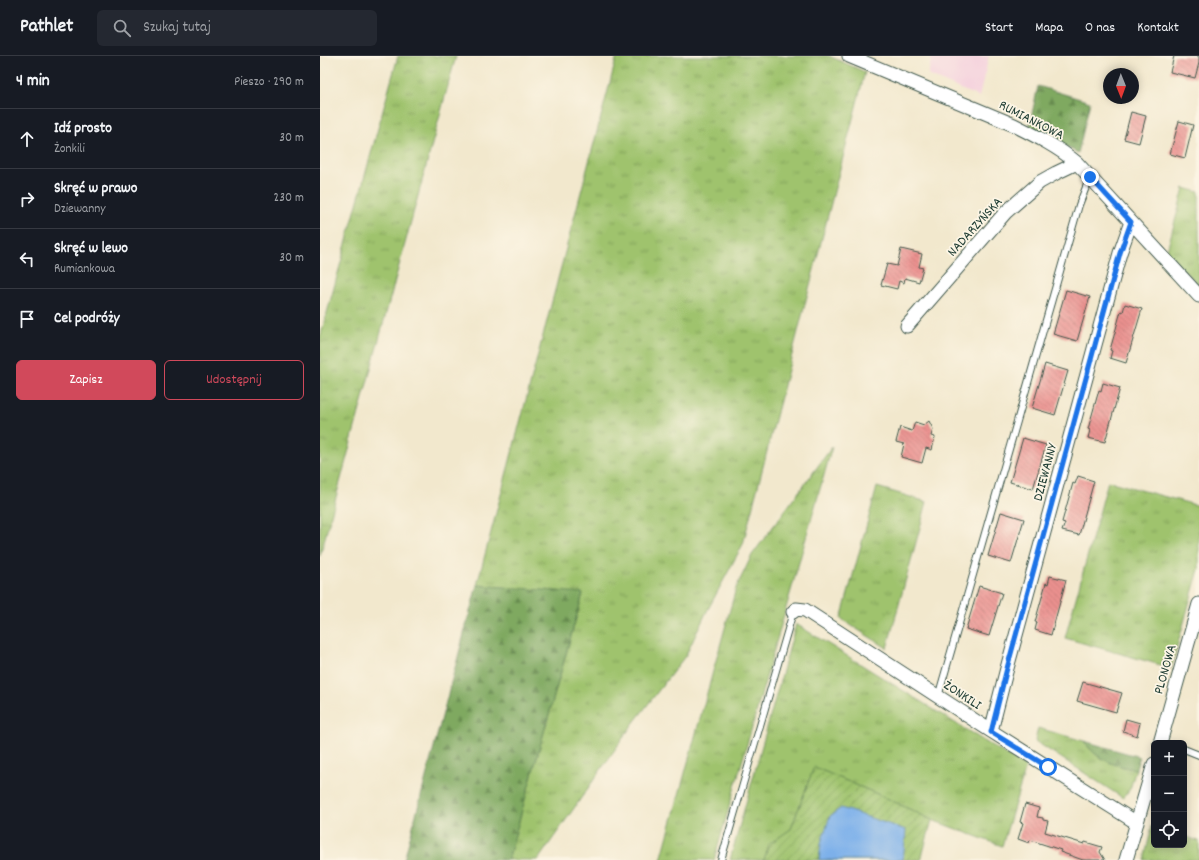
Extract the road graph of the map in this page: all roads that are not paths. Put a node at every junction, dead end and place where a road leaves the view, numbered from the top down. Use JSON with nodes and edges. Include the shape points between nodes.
{"nodes":[{"id":1,"x":849,"y":56,"type":"edge"},
{"id":2,"x":1077,"y":163,"type":"junction"},
{"id":3,"x":1090,"y":177,"type":"junction"},
{"id":4,"x":1131,"y":222,"type":"junction"},
{"id":5,"x":1199,"y":296,"type":"edge"},
{"id":6,"x":907,"y":326,"type":"dead end"},
{"id":7,"x":1199,"y":604,"type":"edge"},
{"id":8,"x":793,"y":612,"type":"joint"},
{"id":9,"x":1197,"y":618,"type":"edge"},
{"id":10,"x":938,"y":697,"type":"junction"},
{"id":11,"x":991,"y":732,"type":"junction"},
{"id":12,"x":1164,"y":740,"type":"edge"},
{"id":13,"x":1187,"y":750,"type":"edge"},
{"id":14,"x":1199,"y":755,"type":"edge"},
{"id":15,"x":1151,"y":774,"type":"edge"},
{"id":16,"x":1137,"y":823,"type":"junction"},
{"id":17,"x":721,"y":860,"type":"edge"},
{"id":18,"x":1126,"y":860,"type":"edge"}],
"edges":[{"from":1,"to":2,"type":"street","name":"RUMIANKOWA","via":[[1036,135]]},
{"from":2,"to":3,"type":"street","name":"RUMIANKOWA"},
{"from":2,"to":6,"type":"street","name":"NADARZYŃSKA","via":[[1040,182],[1006,212]]},
{"from":3,"to":4,"type":"street","name":"RUMIANKOWA"},
{"from":3,"to":10,"type":"lane","via":[[1079,205]]},
{"from":4,"to":5,"type":"street","name":"RUMIANKOWA"},
{"from":4,"to":11,"type":"street","name":"DZIEWANNY","via":[[1120,253]]},
{"from":7,"to":9,"type":"street","name":"PLONOWA"},
{"from":8,"to":10,"type":"street","name":"ŻONKILI","via":[[796,609],[805,610]]},
{"from":8,"to":17,"type":"lane"},
{"from":9,"to":12,"type":"street","name":"PLONOWA"},
{"from":10,"to":11,"type":"street","name":"ŻONKILI"},
{"from":11,"to":16,"type":"street","name":"ŻONKILI"},
{"from":13,"to":14,"type":"lane"},
{"from":15,"to":16,"type":"street"},
{"from":16,"to":18,"type":"street"}]}
